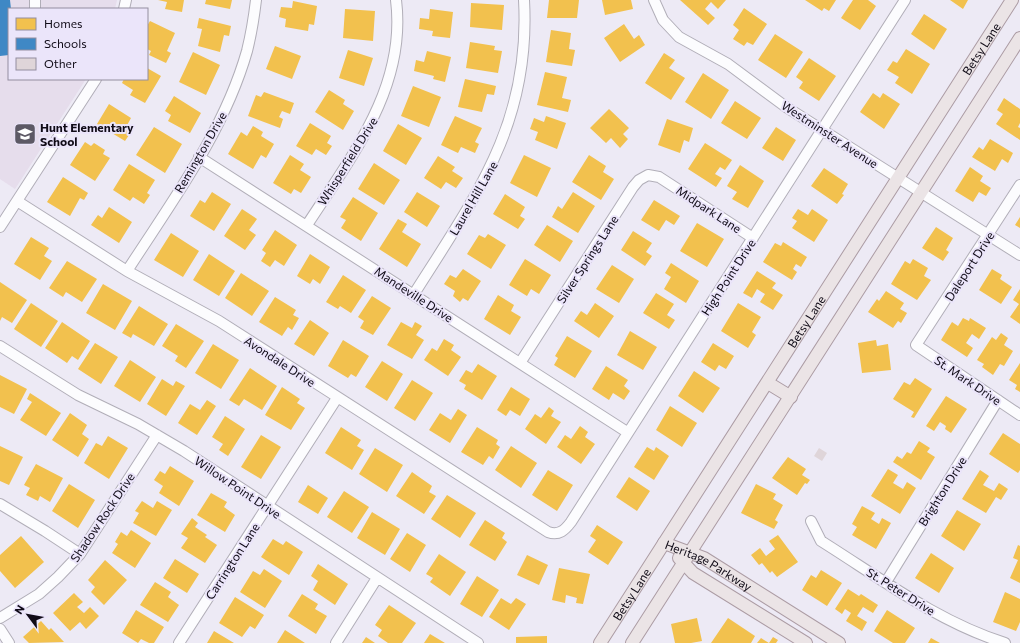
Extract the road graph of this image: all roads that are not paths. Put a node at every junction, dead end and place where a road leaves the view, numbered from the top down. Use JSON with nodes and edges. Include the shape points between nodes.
{"nodes":[{"id":1,"x":256,"y":0,"type":"edge"},
{"id":2,"x":396,"y":0,"type":"edge"},
{"id":3,"x":524,"y":0,"type":"edge"},
{"id":4,"x":654,"y":0,"type":"edge"},
{"id":5,"x":905,"y":0,"type":"edge"},
{"id":6,"x":1012,"y":0,"type":"edge"},
{"id":7,"x":1020,"y":38,"type":"edge"},
{"id":8,"x":94,"y":80,"type":"edge"},
{"id":9,"x":822,"y":130,"type":"junction"},
{"id":10,"x":199,"y":157,"type":"junction"},
{"id":11,"x":898,"y":178,"type":"junction"},
{"id":12,"x":665,"y":181,"type":"joint"},
{"id":13,"x":1020,"y":185,"type":"edge"},
{"id":14,"x":920,"y":193,"type":"junction"},
{"id":15,"x":17,"y":201,"type":"junction"},
{"id":16,"x":307,"y":225,"type":"junction"},
{"id":17,"x":0,"y":227,"type":"edge"},
{"id":18,"x":990,"y":234,"type":"junction"},
{"id":19,"x":753,"y":238,"type":"junction"},
{"id":20,"x":1020,"y":255,"type":"edge"},
{"id":21,"x":128,"y":271,"type":"junction"},
{"id":22,"x":414,"y":294,"type":"junction"},
{"id":23,"x":916,"y":345,"type":"joint"},
{"id":24,"x":0,"y":346,"type":"edge"},
{"id":25,"x":520,"y":363,"type":"junction"},
{"id":26,"x":768,"y":383,"type":"junction"},
{"id":27,"x":790,"y":397,"type":"junction"},
{"id":28,"x":336,"y":398,"type":"junction"},
{"id":29,"x":998,"y":400,"type":"junction"},
{"id":30,"x":1020,"y":415,"type":"edge"},
{"id":31,"x":627,"y":432,"type":"junction"},
{"id":32,"x":157,"y":435,"type":"junction"},
{"id":33,"x":0,"y":504,"type":"edge"},
{"id":34,"x":266,"y":506,"type":"junction"},
{"id":35,"x":811,"y":520,"type":"dead end"},
{"id":36,"x":540,"y":527,"type":"joint"},
{"id":37,"x":664,"y":543,"type":"junction"},
{"id":38,"x":80,"y":554,"type":"junction"},
{"id":39,"x":687,"y":558,"type":"junction"},
{"id":40,"x":378,"y":578,"type":"junction"},
{"id":41,"x":886,"y":582,"type":"junction"},
{"id":42,"x":0,"y":618,"type":"edge"},
{"id":43,"x":0,"y":629,"type":"edge"},
{"id":44,"x":9,"y":643,"type":"edge"},
{"id":45,"x":179,"y":643,"type":"edge"},
{"id":46,"x":336,"y":643,"type":"edge"},
{"id":47,"x":478,"y":643,"type":"edge"},
{"id":48,"x":600,"y":643,"type":"edge"},
{"id":49,"x":632,"y":643,"type":"edge"},
{"id":50,"x":806,"y":643,"type":"edge"},
{"id":51,"x":839,"y":643,"type":"edge"},
{"id":52,"x":1005,"y":643,"type":"edge"}],
"edges":[{"from":1,"to":10,"type":"street","name":"Remington Drive","via":[[248,44],[238,77],[220,120]]},
{"from":2,"to":16,"type":"street","name":"Whisperfield Drive","via":[[395,56],[383,98],[365,135]]},
{"from":3,"to":22,"type":"street","name":"Laurel Hill Lane","via":[[520,77],[500,147],[479,192]]},
{"from":4,"to":9,"type":"street","name":"Westminster Avenue","via":[[663,20],[679,37],[728,64]]},
{"from":5,"to":9,"type":"street","name":"High Point Drive"},
{"from":6,"to":11,"type":"main road","name":"Betsy Lane"},
{"from":7,"to":14,"type":"main road"},
{"from":8,"to":15,"type":"street"},
{"from":9,"to":11,"type":"street","name":"Westminster Avenue"},
{"from":9,"to":19,"type":"street","name":"High Point Drive"},
{"from":10,"to":16,"type":"street","name":"Mandeville Drive"},
{"from":10,"to":21,"type":"street","name":"Remington Drive"},
{"from":11,"to":14,"type":"street","name":"Westminster Avenue"},
{"from":11,"to":26,"type":"main road","name":"Betsy Lane"},
{"from":12,"to":19,"type":"street","name":"Midpark Lane"},
{"from":12,"to":25,"type":"street","name":"Silver Springs Lane","via":[[648,174],[639,180]]},
{"from":13,"to":18,"type":"street","name":"Daleport Drive"},
{"from":14,"to":18,"type":"street","name":"Westminster Avenue"},
{"from":14,"to":27,"type":"main road"},
{"from":15,"to":17,"type":"street"},
{"from":15,"to":21,"type":"street","name":"Avondale Drive"},
{"from":16,"to":22,"type":"street","name":"Mandeville Drive"},
{"from":18,"to":20,"type":"street","name":"Westminster Avenue"},
{"from":18,"to":23,"type":"street","name":"Daleport Drive"},
{"from":19,"to":31,"type":"street","name":"High Point Drive"},
{"from":21,"to":28,"type":"street","name":"Avondale Drive","via":[[219,321]]},
{"from":22,"to":25,"type":"street","name":"Mandeville Drive"},
{"from":23,"to":29,"type":"street","name":"St. Mark Drive"},
{"from":24,"to":32,"type":"street","name":"Willow Point Drive","via":[[78,395]]},
{"from":25,"to":31,"type":"street","name":"Mandeville Drive"},
{"from":26,"to":27,"type":"main road"},
{"from":26,"to":37,"type":"main road","name":"Betsy Lane"},
{"from":27,"to":39,"type":"main road"},
{"from":28,"to":34,"type":"street","name":"Carrington Lane"},
{"from":28,"to":36,"type":"street","name":"Avondale Drive"},
{"from":29,"to":30,"type":"street","name":"St. Mark Drive"},
{"from":29,"to":41,"type":"street","name":"Brighton Drive"},
{"from":31,"to":36,"type":"street","name":"High Point Drive","via":[[565,529],[553,534]]},
{"from":32,"to":34,"type":"street","name":"Willow Point Drive"},
{"from":32,"to":38,"type":"street","name":"Shadow Rock Drive"},
{"from":33,"to":38,"type":"street"},
{"from":34,"to":40,"type":"street","name":"Willow Point Drive"},
{"from":34,"to":45,"type":"street","name":"Carrington Lane"},
{"from":35,"to":41,"type":"street","name":"St. Peter Drive","via":[[821,541]]},
{"from":37,"to":39,"type":"main road","name":"Heritage Parkway"},
{"from":37,"to":48,"type":"main road","name":"Betsy Lane"},
{"from":38,"to":42,"type":"street","name":"Shadow Rock Drive","via":[[39,594]]},
{"from":39,"to":49,"type":"main road"},
{"from":39,"to":50,"type":"main road","name":"Heritage Parkway","via":[[693,573]]},
{"from":39,"to":51,"type":"main road","name":"Heritage Parkway","via":[[704,558]]},
{"from":40,"to":46,"type":"street"},
{"from":40,"to":47,"type":"street","name":"Willow Point Drive"},
{"from":41,"to":52,"type":"street","name":"St. Peter Drive","via":[[940,616],[990,639]]},
{"from":43,"to":44,"type":"street"}]}
